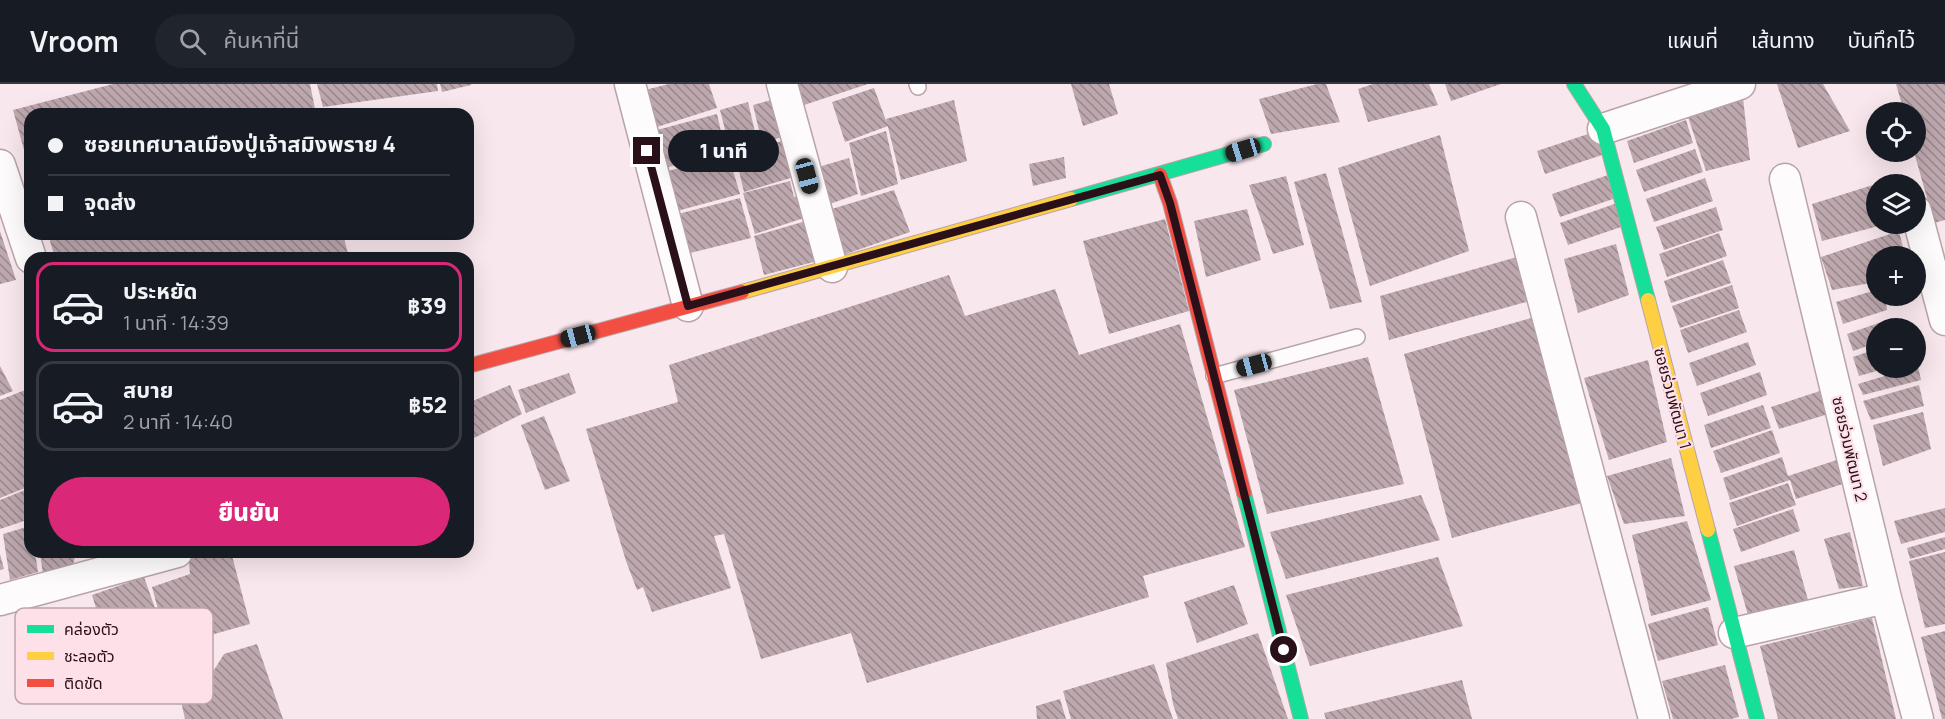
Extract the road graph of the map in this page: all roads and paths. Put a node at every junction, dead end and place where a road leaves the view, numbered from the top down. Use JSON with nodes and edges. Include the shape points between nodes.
{"nodes":[{"id":1,"x":630,"y":84,"type":"edge"},
{"id":2,"x":782,"y":84,"type":"edge"},
{"id":3,"x":1574,"y":84,"type":"edge"},
{"id":4,"x":1740,"y":84,"type":"edge"},
{"id":5,"x":1603,"y":129,"type":"junction"},
{"id":6,"x":1264,"y":144,"type":"dead end"},
{"id":7,"x":0,"y":165,"type":"edge"},
{"id":8,"x":1162,"y":179,"type":"junction"},
{"id":9,"x":1785,"y":179,"type":"dead end"},
{"id":10,"x":1521,"y":217,"type":"dead end"},
{"id":11,"x":1926,"y":234,"type":"edge"},
{"id":12,"x":24,"y":239,"type":"edge"},
{"id":13,"x":1938,"y":262,"type":"edge"},
{"id":14,"x":832,"y":267,"type":"junction"},
{"id":15,"x":688,"y":306,"type":"junction"},
{"id":16,"x":1945,"y":320,"type":"edge"},
{"id":17,"x":1357,"y":337,"type":"dead end"},
{"id":18,"x":474,"y":364,"type":"edge"},
{"id":19,"x":1214,"y":376,"type":"junction"},
{"id":20,"x":155,"y":558,"type":"edge"},
{"id":21,"x":1886,"y":598,"type":"junction"},
{"id":22,"x":0,"y":600,"type":"edge"},
{"id":23,"x":1734,"y":633,"type":"junction"},
{"id":24,"x":1301,"y":719,"type":"edge"},
{"id":25,"x":1654,"y":719,"type":"edge"},
{"id":26,"x":1756,"y":719,"type":"edge"},
{"id":27,"x":1918,"y":719,"type":"edge"}],
"edges":[{"from":1,"to":15,"type":"street"},
{"from":2,"to":14,"type":"street"},
{"from":3,"to":5,"type":"street","name":"ซอยร่วมพัฒนา 1"},
{"from":4,"to":5,"type":"street"},
{"from":5,"to":23,"type":"street","name":"ซอยร่วมพัฒนา 1"},
{"from":6,"to":8,"type":"street"},
{"from":7,"to":12,"type":"street"},
{"from":8,"to":14,"type":"street"},
{"from":8,"to":19,"type":"street"},
{"from":9,"to":21,"type":"street","name":"ซอยร่วมพัฒนา 2"},
{"from":10,"to":25,"type":"street"},
{"from":11,"to":13,"type":"street"},
{"from":13,"to":16,"type":"street"},
{"from":14,"to":15,"type":"street"},
{"from":15,"to":18,"type":"street"},
{"from":17,"to":19,"type":"lane"},
{"from":19,"to":24,"type":"street"},
{"from":20,"to":22,"type":"street"},
{"from":21,"to":23,"type":"street"},
{"from":21,"to":27,"type":"street","name":"ซอยร่วมพัฒนา 2"},
{"from":23,"to":26,"type":"street","name":"ซอยร่วมพัฒนา 1"}]}
